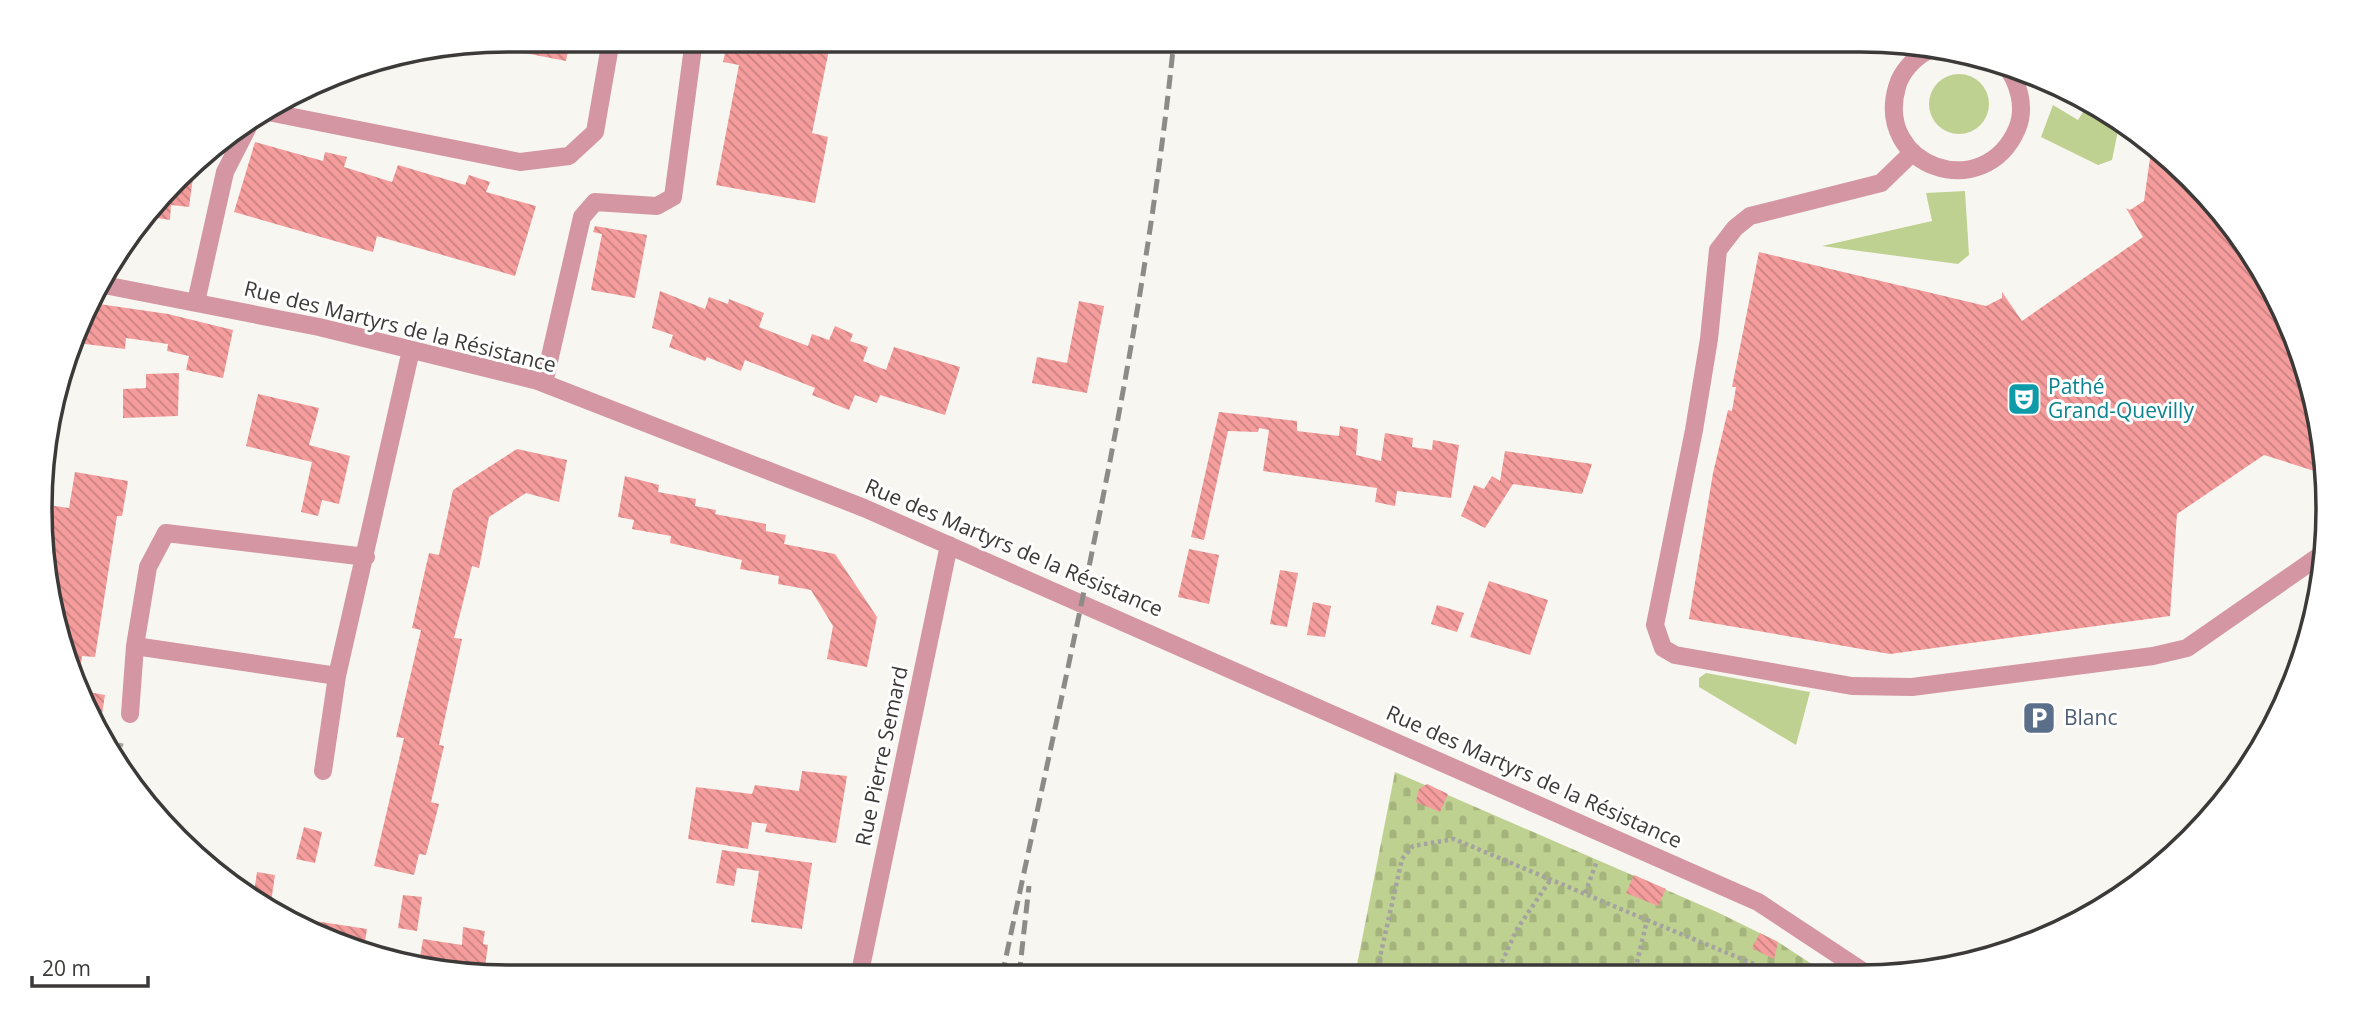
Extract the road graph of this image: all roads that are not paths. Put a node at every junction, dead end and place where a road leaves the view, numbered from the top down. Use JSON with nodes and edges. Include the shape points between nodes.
{"nodes":[{"id":1,"x":609,"y":52,"type":"edge"},
{"id":2,"x":692,"y":52,"type":"edge"},
{"id":3,"x":1921,"y":56,"type":"edge"},
{"id":4,"x":2023,"y":83,"type":"edge"},
{"id":5,"x":280,"y":114,"type":"edge"},
{"id":6,"x":242,"y":139,"type":"edge"},
{"id":7,"x":1912,"y":153,"type":"junction"},
{"id":8,"x":111,"y":286,"type":"edge"},
{"id":9,"x":196,"y":302,"type":"junction"},
{"id":10,"x":411,"y":350,"type":"junction"},
{"id":11,"x":544,"y":383,"type":"junction"},
{"id":12,"x":949,"y":545,"type":"junction"},
{"id":13,"x":366,"y":557,"type":"junction"},
{"id":14,"x":2314,"y":560,"type":"edge"},
{"id":15,"x":135,"y":646,"type":"junction"},
{"id":16,"x":337,"y":677,"type":"junction"},
{"id":17,"x":130,"y":714,"type":"dead end"},
{"id":18,"x":323,"y":771,"type":"dead end"},
{"id":19,"x":862,"y":965,"type":"edge"},
{"id":20,"x":1853,"y":965,"type":"edge"}],
"edges":[{"from":1,"to":5,"type":"street","via":[[595,132],[569,156],[520,162]]},
{"from":2,"to":11,"type":"street","via":[[674,197],[657,206],[595,202],[582,217]]},
{"from":3,"to":7,"type":"street","via":[[1908,66],[1893,100],[1897,129]]},
{"from":4,"to":7,"type":"street","via":[[2018,126],[1993,161],[1973,170],[1951,171],[1930,166]]},
{"from":6,"to":9,"type":"street","via":[[225,172]]},
{"from":7,"to":14,"type":"street","via":[[1881,183],[1750,216],[1718,250],[1694,430],[1655,625],[1663,648],[1675,655],[1852,686],[1912,687],[2152,656],[2187,648]]},
{"from":8,"to":9,"type":"street","name":"Rue des Martyrs de la Résistance"},
{"from":9,"to":10,"type":"street","name":"Rue des Martyrs de la Résistance"},
{"from":10,"to":11,"type":"street","name":"Rue des Martyrs de la Résistance"},
{"from":10,"to":13,"type":"street"},
{"from":11,"to":12,"type":"street","name":"Rue des Martyrs de la Résistance"},
{"from":12,"to":19,"type":"street","name":"Rue Pierre Semard"},
{"from":12,"to":20,"type":"street","name":"Rue des Martyrs de la Résistance","via":[[1758,902]]},
{"from":13,"to":15,"type":"street","via":[[166,533],[148,566]]},
{"from":13,"to":16,"type":"street"},
{"from":15,"to":16,"type":"street"},
{"from":15,"to":17,"type":"street"},
{"from":16,"to":18,"type":"street"}]}
